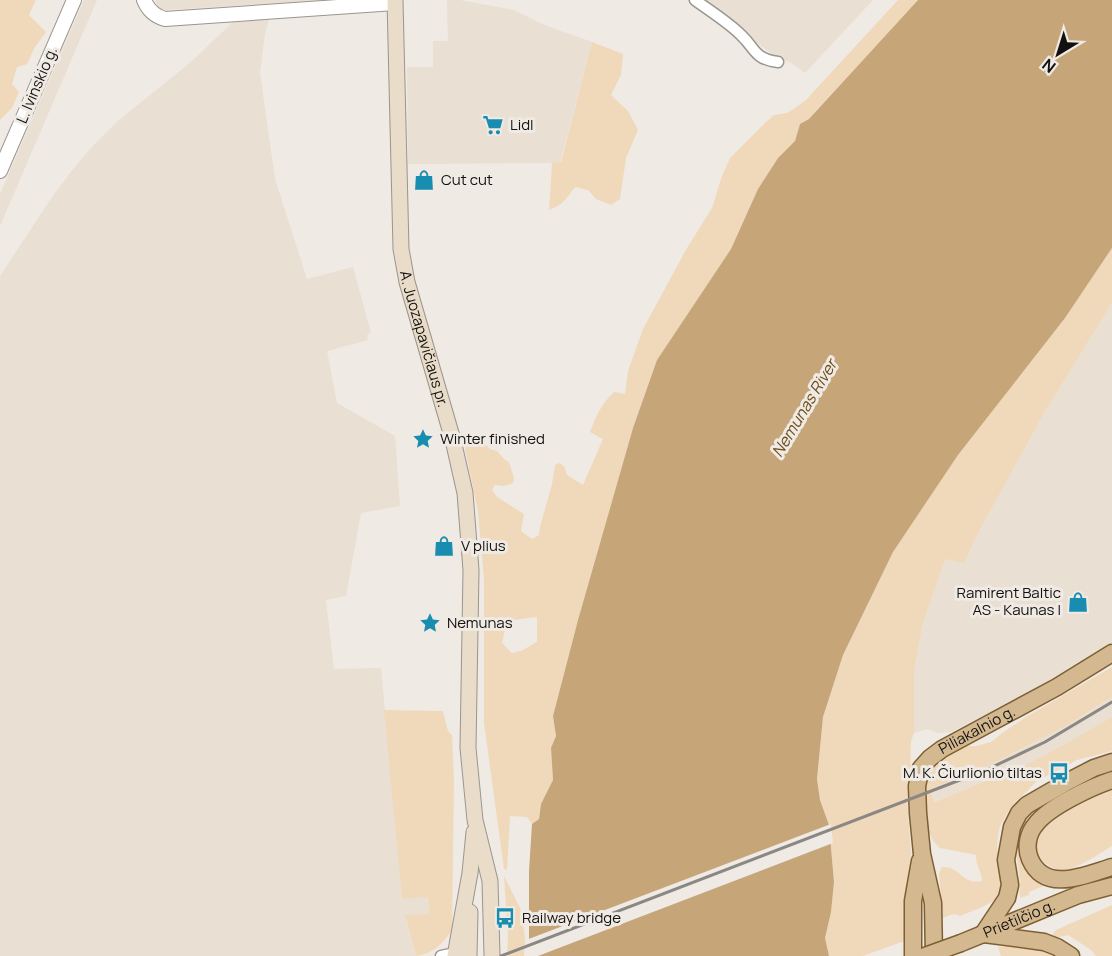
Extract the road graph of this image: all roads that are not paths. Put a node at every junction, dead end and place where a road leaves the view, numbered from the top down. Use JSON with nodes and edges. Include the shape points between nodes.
{"nodes":[{"id":1,"x":74,"y":0,"type":"edge"},
{"id":2,"x":144,"y":0,"type":"edge"},
{"id":3,"x":695,"y":0,"type":"edge"},
{"id":4,"x":395,"y":2,"type":"edge"},
{"id":5,"x":778,"y":62,"type":"dead end"},
{"id":6,"x":0,"y":171,"type":"edge"},
{"id":7,"x":1112,"y":653,"type":"edge"},
{"id":8,"x":1112,"y":762,"type":"edge"},
{"id":9,"x":1112,"y":780,"type":"edge"},
{"id":10,"x":475,"y":820,"type":"junction"},
{"id":11,"x":922,"y":854,"type":"junction"},
{"id":12,"x":1112,"y":867,"type":"edge"},
{"id":13,"x":1112,"y":886,"type":"edge"},
{"id":14,"x":1078,"y":895,"type":"junction"},
{"id":15,"x":983,"y":934,"type":"junction"},
{"id":16,"x":455,"y":955,"type":"edge"},
{"id":17,"x":492,"y":956,"type":"edge"},
{"id":18,"x":913,"y":956,"type":"edge"},
{"id":19,"x":925,"y":956,"type":"edge"},
{"id":20,"x":934,"y":956,"type":"edge"},
{"id":21,"x":1071,"y":956,"type":"edge"}],
"edges":[{"from":1,"to":6,"type":"street","name":"L. Ivinskio g."},
{"from":2,"to":4,"type":"street","via":[[151,12],[165,19]]},
{"from":3,"to":5,"type":"street","via":[[742,35],[755,53],[766,61]]},
{"from":4,"to":10,"type":"main road","name":"A. Juozapavičiaus pr.","via":[[401,249],[406,282],[465,493],[471,570],[468,748]]},
{"from":7,"to":11,"type":"main road","name":"Piliakalnio g.","via":[[930,758],[921,768],[917,786]]},
{"from":8,"to":15,"type":"main road","via":[[1065,783],[1019,813],[1012,827],[1006,860],[1010,885],[1007,898]]},
{"from":9,"to":12,"type":"main road","via":[[1068,801],[1037,822],[1031,830],[1027,852],[1036,870],[1049,878],[1063,880]]},
{"from":10,"to":16,"type":"main road","name":"A. Juozapavičiaus pr."},
{"from":10,"to":17,"type":"main road","name":"A. Juozapavičiaus pr.","via":[[489,881]]},
{"from":11,"to":18,"type":"main road","via":[[913,901]]},
{"from":11,"to":20,"type":"main road","via":[[933,903]]},
{"from":12,"to":14,"type":"main road","name":"Prietilčio g."},
{"from":13,"to":14,"type":"main road","name":"Prietilčio g."},
{"from":14,"to":15,"type":"main road","name":"Prietilčio g."},
{"from":15,"to":19,"type":"main road","name":"Prietilčio g.","bridge":true},
{"from":15,"to":21,"type":"main road","via":[[1044,942]]}]}
